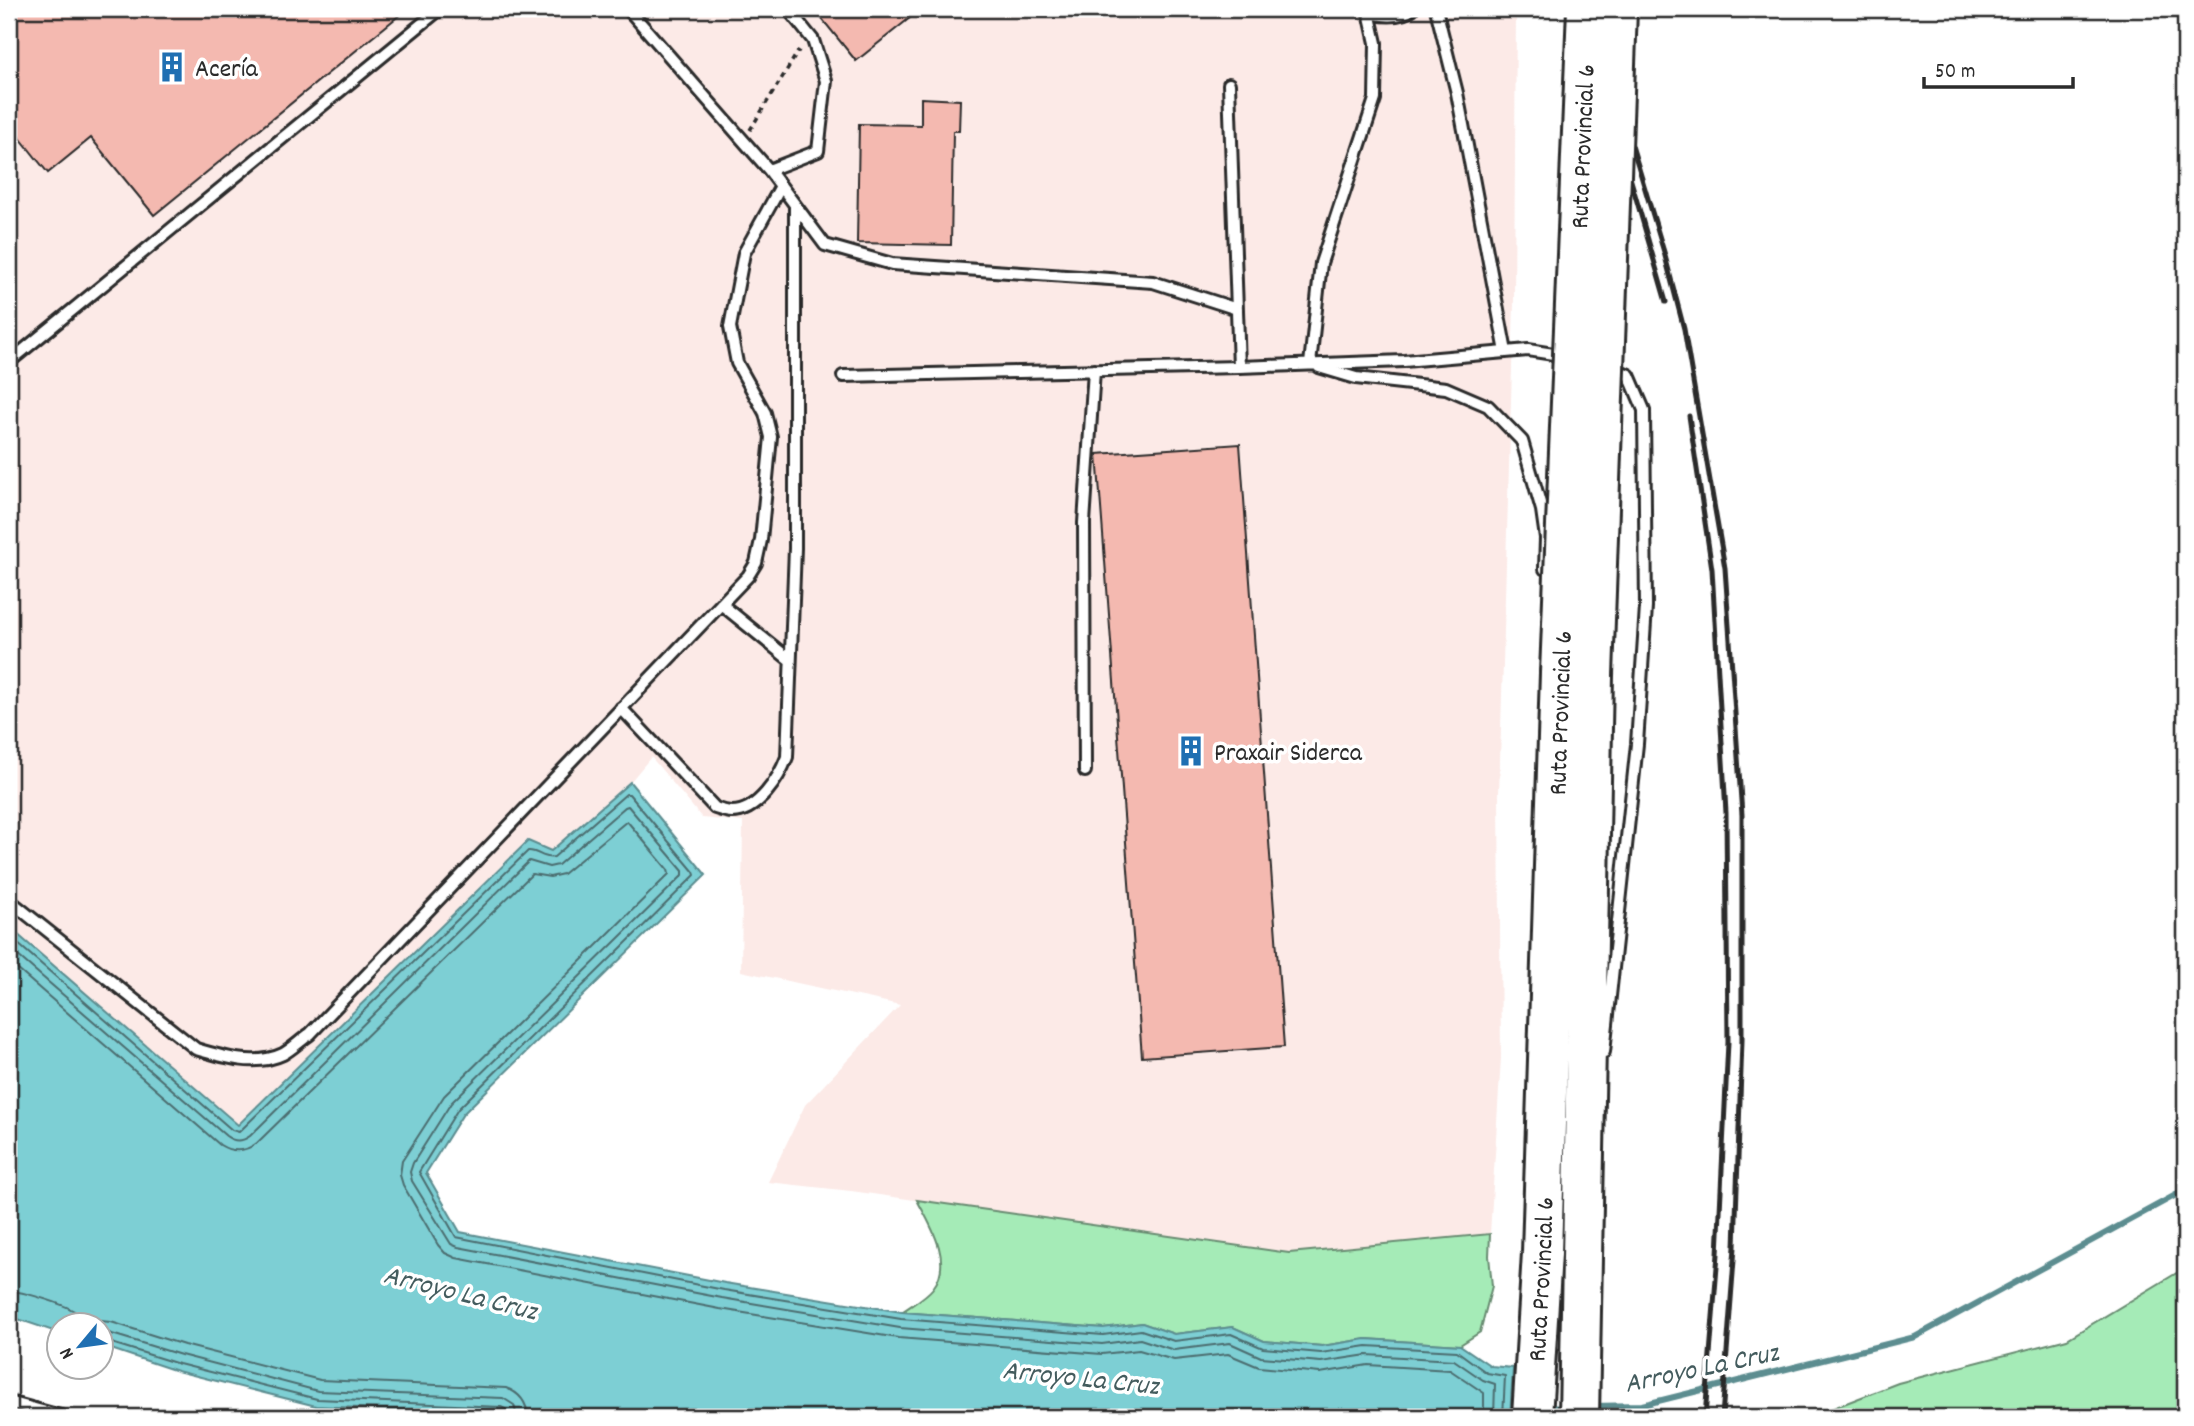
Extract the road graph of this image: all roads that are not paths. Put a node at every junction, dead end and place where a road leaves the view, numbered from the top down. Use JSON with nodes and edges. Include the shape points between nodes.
{"nodes":[{"id":1,"x":440,"y":9,"type":"edge"},
{"id":2,"x":628,"y":9,"type":"edge"},
{"id":3,"x":788,"y":9,"type":"edge"},
{"id":4,"x":1412,"y":9,"type":"edge"},
{"id":5,"x":1437,"y":9,"type":"edge"},
{"id":6,"x":1587,"y":9,"type":"edge"},
{"id":7,"x":1617,"y":9,"type":"edge"},
{"id":8,"x":1367,"y":10,"type":"edge"},
{"id":9,"x":1229,"y":84,"type":"dead end"},
{"id":10,"x":769,"y":170,"type":"junction"},
{"id":11,"x":781,"y":186,"type":"junction"},
{"id":12,"x":795,"y":205,"type":"junction"},
{"id":13,"x":1237,"y":309,"type":"junction"},
{"id":14,"x":1506,"y":352,"type":"junction"},
{"id":15,"x":1580,"y":358,"type":"dead end"},
{"id":16,"x":1593,"y":359,"type":"dead end"},
{"id":17,"x":9,"y":362,"type":"edge"},
{"id":18,"x":1310,"y":365,"type":"junction"},
{"id":19,"x":1239,"y":367,"type":"junction"},
{"id":20,"x":1094,"y":370,"type":"junction"},
{"id":21,"x":843,"y":376,"type":"dead end"},
{"id":22,"x":1545,"y":575,"type":"dead end"},
{"id":23,"x":721,"y":604,"type":"junction"},
{"id":24,"x":790,"y":660,"type":"junction"},
{"id":25,"x":1577,"y":674,"type":"junction"},
{"id":26,"x":621,"y":708,"type":"junction"},
{"id":27,"x":1085,"y":771,"type":"dead end"},
{"id":28,"x":1545,"y":809,"type":"dead end"},
{"id":29,"x":9,"y":900,"type":"edge"},
{"id":30,"x":1550,"y":986,"type":"junction"},
{"id":31,"x":1603,"y":1063,"type":"dead end"},
{"id":32,"x":1595,"y":1132,"type":"dead end"},
{"id":33,"x":1584,"y":1254,"type":"junction"},
{"id":34,"x":9,"y":1402,"type":"edge"},
{"id":35,"x":64,"y":1417,"type":"edge"},
{"id":36,"x":1532,"y":1417,"type":"edge"},
{"id":37,"x":1579,"y":1417,"type":"edge"}],
"edges":[{"from":1,"to":17,"type":"lane"},
{"from":2,"to":10,"type":"lane"},
{"from":3,"to":10,"type":"lane","via":[[813,40],[826,81],[818,151]]},
{"from":4,"to":8,"type":"lane","via":[[1387,16]]},
{"from":5,"to":14,"type":"lane"},
{"from":6,"to":25,"type":"highway","name":"Ruta Provincial 6","bridge":true},
{"from":7,"to":25,"type":"highway","name":"Ruta Provincial 6","bridge":true},
{"from":8,"to":18,"type":"lane","via":[[1376,43],[1375,99],[1321,263]]},
{"from":9,"to":13,"type":"lane"},
{"from":10,"to":11,"type":"lane"},
{"from":11,"to":12,"type":"lane"},
{"from":11,"to":23,"type":"lane","via":[[744,253],[730,327],[737,363],[765,413],[771,437],[761,540],[748,576]]},
{"from":12,"to":13,"type":"lane","via":[[825,245],[892,264],[1153,282]]},
{"from":12,"to":24,"type":"lane","via":[[795,548]]},
{"from":13,"to":19,"type":"lane"},
{"from":14,"to":15,"type":"lane","via":[[1528,350]]},
{"from":14,"to":18,"type":"lane"},
{"from":16,"to":31,"type":"lane","via":[[1629,375],[1644,411],[1646,464],[1646,607],[1637,744]]},
{"from":18,"to":19,"type":"lane"},
{"from":18,"to":22,"type":"lane","via":[[1356,377],[1446,388],[1488,406],[1522,441],[1542,510]]},
{"from":19,"to":20,"type":"lane"},
{"from":20,"to":21,"type":"lane"},
{"from":20,"to":27,"type":"lane","via":[[1084,523]]},
{"from":23,"to":24,"type":"lane"},
{"from":23,"to":26,"type":"lane"},
{"from":24,"to":26,"type":"lane","via":[[783,767],[765,793],[734,813],[716,808]]},
{"from":25,"to":30,"type":"highway","name":"Ruta Provincial 6"},
{"from":25,"to":33,"type":"highway","name":"Ruta Provincial 6"},
{"from":26,"to":29,"type":"lane","via":[[310,1034],[282,1054],[257,1060],[231,1059],[196,1049]]},
{"from":28,"to":30,"type":"lane"},
{"from":30,"to":36,"type":"highway","name":"Ruta Provincial 6"},
{"from":32,"to":33,"type":"lane"},
{"from":33,"to":37,"type":"highway","name":"Ruta Provincial 6"},
{"from":34,"to":35,"type":"lane"}]}
